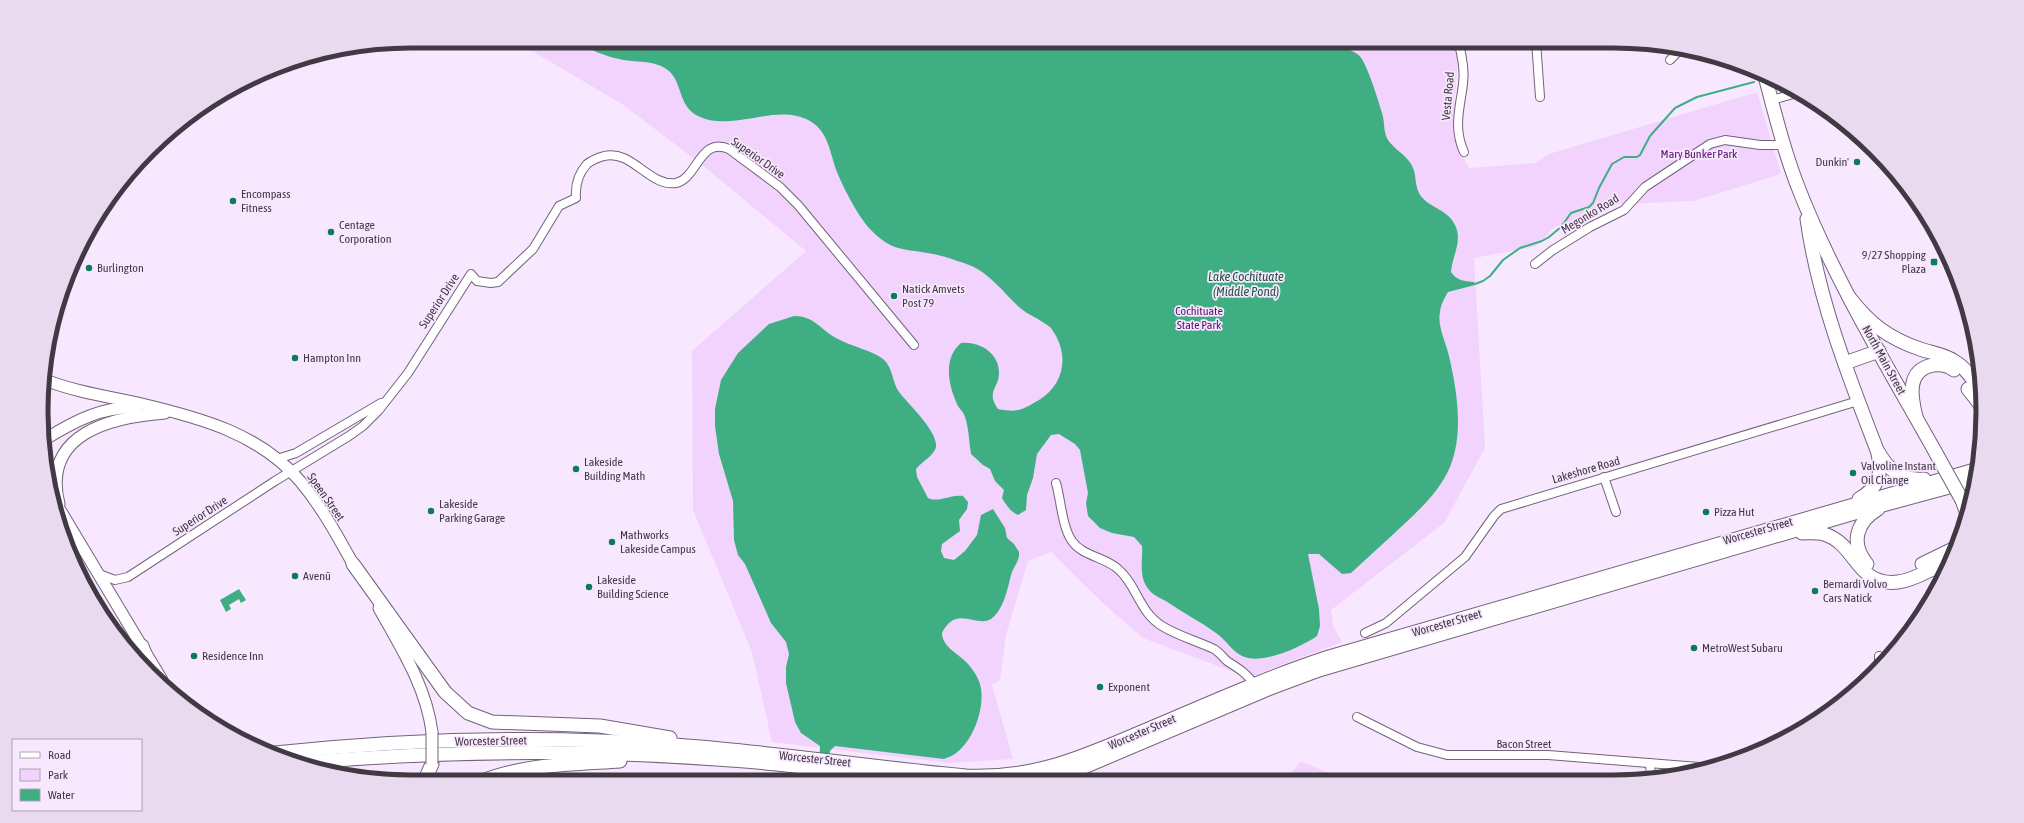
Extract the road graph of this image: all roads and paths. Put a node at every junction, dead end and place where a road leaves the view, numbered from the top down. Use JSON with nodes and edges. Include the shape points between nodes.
{"nodes":[{"id":1,"x":1459,"y":48,"type":"edge"},
{"id":2,"x":1536,"y":48,"type":"edge"},
{"id":3,"x":1676,"y":54,"type":"edge"},
{"id":4,"x":1670,"y":60,"type":"dead end"},
{"id":5,"x":1767,"y":82,"type":"edge"},
{"id":6,"x":1790,"y":95,"type":"edge"},
{"id":7,"x":1540,"y":97,"type":"dead end"},
{"id":8,"x":1772,"y":100,"type":"junction"},
{"id":9,"x":1785,"y":145,"type":"junction"},
{"id":10,"x":1464,"y":152,"type":"dead end"},
{"id":11,"x":1806,"y":207,"type":"junction"},
{"id":12,"x":1535,"y":264,"type":"dead end"},
{"id":13,"x":1849,"y":297,"type":"junction"},
{"id":14,"x":914,"y":345,"type":"dead end"},
{"id":15,"x":1879,"y":351,"type":"junction"},
{"id":16,"x":1845,"y":363,"type":"junction"},
{"id":17,"x":50,"y":381,"type":"edge"},
{"id":18,"x":1975,"y":384,"type":"edge"},
{"id":19,"x":388,"y":398,"type":"junction"},
{"id":20,"x":1975,"y":398,"type":"edge"},
{"id":21,"x":1858,"y":401,"type":"junction"},
{"id":22,"x":176,"y":412,"type":"junction"},
{"id":23,"x":1916,"y":417,"type":"junction"},
{"id":24,"x":49,"y":437,"type":"edge"},
{"id":25,"x":1877,"y":450,"type":"junction"},
{"id":26,"x":277,"y":459,"type":"junction"},
{"id":27,"x":290,"y":471,"type":"junction"},
{"id":28,"x":1971,"y":472,"type":"edge"},
{"id":29,"x":1971,"y":473,"type":"edge"},
{"id":30,"x":1604,"y":477,"type":"junction"},
{"id":31,"x":1946,"y":477,"type":"junction"},
{"id":32,"x":1056,"y":483,"type":"dead end"},
{"id":33,"x":58,"y":496,"type":"edge"},
{"id":34,"x":1897,"y":501,"type":"junction"},
{"id":35,"x":1964,"y":504,"type":"edge"},
{"id":36,"x":1847,"y":505,"type":"junction"},
{"id":37,"x":1616,"y":512,"type":"dead end"},
{"id":38,"x":65,"y":522,"type":"edge"},
{"id":39,"x":1777,"y":536,"type":"junction"},
{"id":40,"x":1948,"y":552,"type":"edge"},
{"id":41,"x":353,"y":564,"type":"junction"},
{"id":42,"x":1942,"y":565,"type":"edge"},
{"id":43,"x":97,"y":573,"type":"junction"},
{"id":44,"x":1365,"y":633,"type":"dead end"},
{"id":45,"x":142,"y":646,"type":"junction"},
{"id":46,"x":147,"y":662,"type":"edge"},
{"id":47,"x":157,"y":672,"type":"edge"},
{"id":48,"x":1255,"y":685,"type":"junction"},
{"id":49,"x":1357,"y":717,"type":"dead end"},
{"id":50,"x":733,"y":750,"type":"junction"},
{"id":51,"x":285,"y":752,"type":"edge"},
{"id":52,"x":685,"y":757,"type":"junction"},
{"id":53,"x":313,"y":762,"type":"edge"},
{"id":54,"x":1650,"y":763,"type":"junction"},
{"id":55,"x":432,"y":764,"type":"junction"},
{"id":56,"x":816,"y":764,"type":"junction"},
{"id":57,"x":834,"y":766,"type":"junction"},
{"id":58,"x":1691,"y":766,"type":"edge"},
{"id":59,"x":1651,"y":773,"type":"edge"},
{"id":60,"x":427,"y":775,"type":"edge"},
{"id":61,"x":431,"y":775,"type":"edge"},
{"id":62,"x":502,"y":775,"type":"edge"},
{"id":63,"x":887,"y":775,"type":"edge"},
{"id":64,"x":953,"y":775,"type":"edge"},
{"id":65,"x":1002,"y":775,"type":"edge"},
{"id":66,"x":1056,"y":775,"type":"edge"}],
"edges":[{"from":1,"to":10,"type":"street","name":"Vesta Road","via":[[1463,78],[1458,128]]},
{"from":2,"to":7,"type":"street"},
{"from":3,"to":4,"type":"street"},
{"from":5,"to":8,"type":"main road","name":"North Main Street"},
{"from":6,"to":8,"type":"street"},
{"from":8,"to":9,"type":"main road","name":"North Main Street"},
{"from":9,"to":11,"type":"main road","name":"North Main Street"},
{"from":9,"to":12,"type":"street","name":"Megonko Road","via":[[1760,145],[1725,140],[1710,144],[1645,187],[1624,210],[1590,227]]},
{"from":11,"to":13,"type":"main road","name":"North Main Street"},
{"from":11,"to":16,"type":"main road","name":"North Main Street","via":[[1813,253],[1826,305]]},
{"from":13,"to":15,"type":"main road","name":"North Main Street"},
{"from":13,"to":18,"type":"main road","via":[[1883,332],[1907,344],[1956,361]]},
{"from":14,"to":19,"type":"street","name":"Superior Drive","via":[[794,201],[729,149],[718,146],[706,152],[677,183],[659,180],[625,158],[608,155],[591,161],[582,170],[576,198],[559,206],[533,249],[498,282],[477,281],[470,274],[408,373]]},
{"from":15,"to":16,"type":"main road"},
{"from":15,"to":23,"type":"main road","name":"North Main Street"},
{"from":16,"to":21,"type":"main road","name":"North Main Street"},
{"from":17,"to":22,"type":"main road","name":"Speen Street"},
{"from":19,"to":26,"type":"street","name":"Superior Drive","via":[[298,452]]},
{"from":19,"to":27,"type":"street","name":"Superior Drive","via":[[374,416],[354,433]]},
{"from":20,"to":23,"type":"main road","via":[[1953,369],[1936,365],[1919,371],[1913,382],[1912,396]]},
{"from":21,"to":25,"type":"main road","name":"North Main Street"},
{"from":21,"to":30,"type":"street","name":"Lakeshore Road"},
{"from":22,"to":24,"type":"main road","via":[[132,408],[110,410],[77,420]]},
{"from":22,"to":26,"type":"main road","name":"Speen Street","via":[[234,432],[257,444]]},
{"from":22,"to":33,"type":"main road","via":[[140,415],[112,421],[92,428],[76,439],[62,458],[57,474]]},
{"from":23,"to":35,"type":"main road","name":"North Main Street","bridge":true},
{"from":25,"to":31,"type":"main road","via":[[1892,471],[1902,477],[1916,480]]},
{"from":25,"to":36,"type":"main road","via":[[1880,468],[1877,483],[1866,495]]},
{"from":26,"to":27,"type":"main road","name":"Speen Street"},
{"from":27,"to":41,"type":"main road","name":"Speen Street","via":[[315,500]]},
{"from":27,"to":43,"type":"street","name":"Superior Drive","via":[[128,577],[111,580]]},
{"from":28,"to":31,"type":"main road","name":"Worcester Street"},
{"from":29,"to":34,"type":"main road","name":"Worcester Street"},
{"from":30,"to":37,"type":"street"},
{"from":30,"to":44,"type":"street","name":"Lakeshore Road","via":[[1501,509],[1464,557],[1386,623]]},
{"from":31,"to":36,"type":"main road","name":"Worcester Street"},
{"from":32,"to":48,"type":"street","via":[[1065,523],[1074,544],[1118,569],[1144,610],[1157,623],[1216,650],[1228,662],[1246,673]]},
{"from":34,"to":39,"type":"main road","name":"Worcester Street"},
{"from":34,"to":40,"type":"main road","via":[[1872,513],[1859,527],[1857,546],[1868,564],[1882,573],[1899,574]]},
{"from":36,"to":48,"type":"main road","name":"Worcester Street","via":[[1340,654]]},
{"from":38,"to":43,"type":"main road"},
{"from":39,"to":42,"type":"main road","via":[[1810,533],[1828,536],[1845,548],[1862,571],[1887,582],[1907,581]]},
{"from":39,"to":66,"type":"main road","name":"Worcester Street","via":[[1306,675],[1084,767]]},
{"from":41,"to":50,"type":"main road","via":[[445,692],[461,708],[475,717],[492,722],[615,728]]},
{"from":41,"to":55,"type":"main road","name":"Speen Street","bridge":true,"via":[[415,673],[428,707],[432,732]]},
{"from":43,"to":45,"type":"main road"},
{"from":45,"to":46,"type":"main road"},
{"from":45,"to":47,"type":"main road"},
{"from":48,"to":65,"type":"main road","name":"Worcester Street","via":[[1076,759],[1028,772]]},
{"from":49,"to":54,"type":"street","name":"Bacon Street","via":[[1417,748],[1447,755],[1548,755]]},
{"from":50,"to":51,"type":"main road","name":"Worcester Street","via":[[620,742],[507,740],[371,745]]},
{"from":50,"to":56,"type":"main road","name":"Worcester Street"},
{"from":52,"to":53,"type":"main road","name":"Worcester Street","via":[[594,753],[473,753]]},
{"from":52,"to":56,"type":"main road","name":"Worcester Street"},
{"from":52,"to":62,"type":"main road","via":[[548,767]]},
{"from":54,"to":58,"type":"street","name":"Bacon Street"},
{"from":54,"to":59,"type":"street"},
{"from":55,"to":60,"type":"main road"},
{"from":55,"to":61,"type":"main road","name":"Speen Street"},
{"from":56,"to":57,"type":"main road","name":"Worcester Street"},
{"from":57,"to":63,"type":"main road","name":"Worcester Street"},
{"from":57,"to":64,"type":"main road","name":"Worcester Street"}]}
